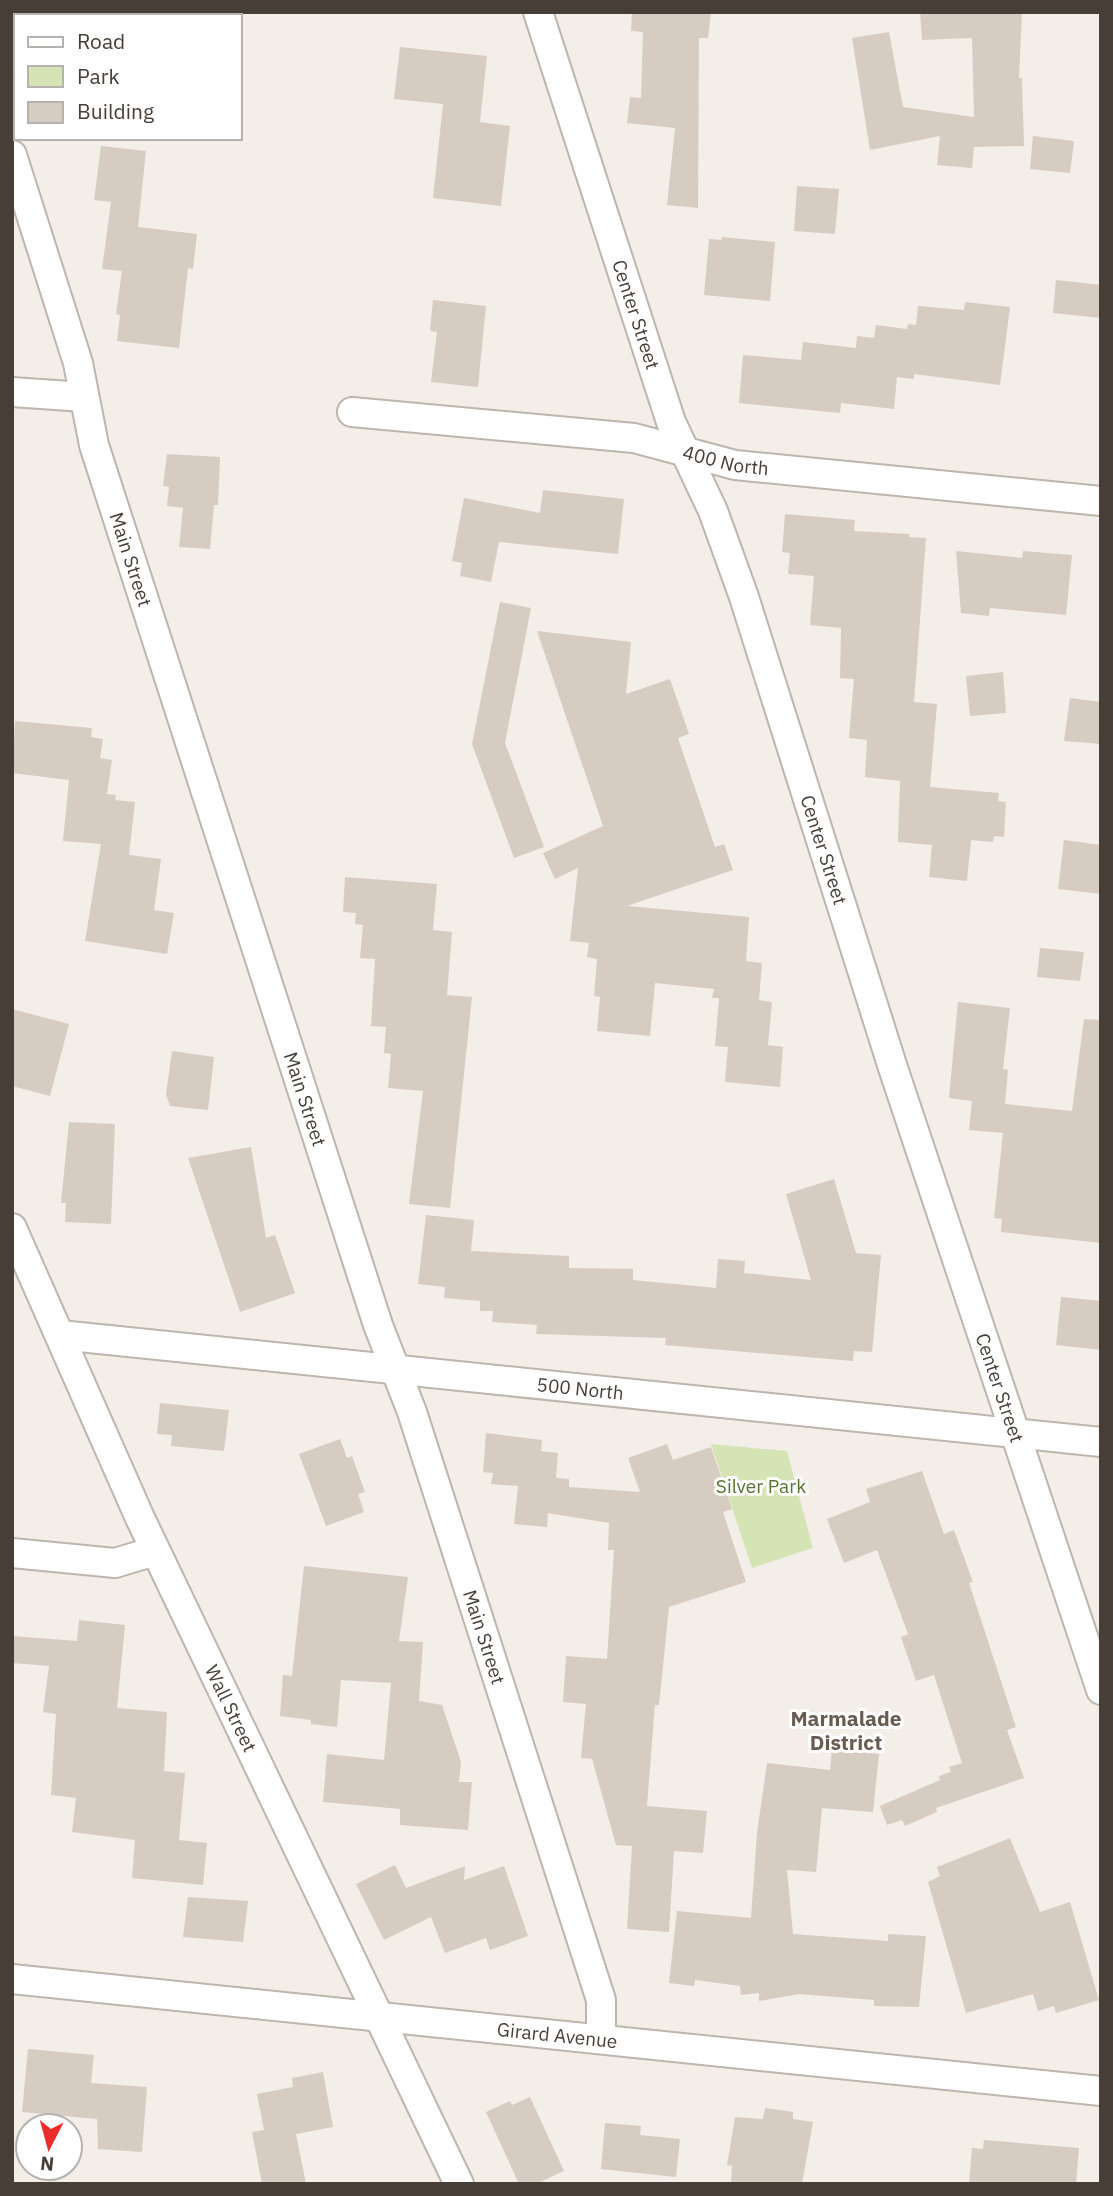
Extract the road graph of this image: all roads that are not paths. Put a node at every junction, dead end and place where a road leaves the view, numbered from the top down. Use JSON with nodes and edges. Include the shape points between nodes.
{"nodes":[{"id":1,"x":538,"y":12,"type":"edge"},
{"id":2,"x":12,"y":155,"type":"edge"},
{"id":3,"x":12,"y":392,"type":"edge"},
{"id":4,"x":85,"y":397,"type":"junction"},
{"id":5,"x":352,"y":412,"type":"dead end"},
{"id":6,"x":686,"y":453,"type":"junction"},
{"id":7,"x":1101,"y":501,"type":"edge"},
{"id":8,"x":12,"y":1228,"type":"edge"},
{"id":9,"x":60,"y":1335,"type":"junction"},
{"id":10,"x":396,"y":1369,"type":"junction"},
{"id":11,"x":1013,"y":1432,"type":"junction"},
{"id":12,"x":1101,"y":1442,"type":"edge"},
{"id":13,"x":155,"y":1551,"type":"junction"},
{"id":14,"x":12,"y":1553,"type":"edge"},
{"id":15,"x":1101,"y":1690,"type":"edge"},
{"id":16,"x":12,"y":1979,"type":"edge"},
{"id":17,"x":381,"y":2020,"type":"junction"},
{"id":18,"x":601,"y":2039,"type":"junction"},
{"id":19,"x":1101,"y":2091,"type":"edge"},
{"id":20,"x":459,"y":2184,"type":"edge"}],
"edges":[{"from":1,"to":6,"type":"street","name":"Center Street","via":[[671,422]]},
{"from":2,"to":4,"type":"street","name":"Main Street","via":[[67,325]]},
{"from":3,"to":4,"type":"street"},
{"from":4,"to":10,"type":"street","name":"Main Street","via":[[94,445]]},
{"from":5,"to":6,"type":"street","name":"400 North","via":[[634,438]]},
{"from":6,"to":7,"type":"street","name":"400 North","via":[[734,465]]},
{"from":6,"to":11,"type":"street","name":"Center Street","via":[[744,597]]},
{"from":8,"to":9,"type":"street","name":"Wall Street"},
{"from":9,"to":10,"type":"street","name":"500 North"},
{"from":9,"to":13,"type":"street","name":"Wall Street"},
{"from":10,"to":11,"type":"street","name":"500 North"},
{"from":10,"to":18,"type":"street","name":"Main Street","via":[[601,2000]]},
{"from":11,"to":12,"type":"street","name":"500 North"},
{"from":11,"to":15,"type":"street","name":"Center Street"},
{"from":13,"to":14,"type":"street","via":[[115,1563]]},
{"from":13,"to":17,"type":"street","name":"Wall Street"},
{"from":16,"to":17,"type":"street","name":"Girard Avenue"},
{"from":17,"to":18,"type":"street","name":"Girard Avenue"},
{"from":17,"to":20,"type":"street","name":"Wall Street"},
{"from":18,"to":19,"type":"street","name":"Girard Avenue"}]}
